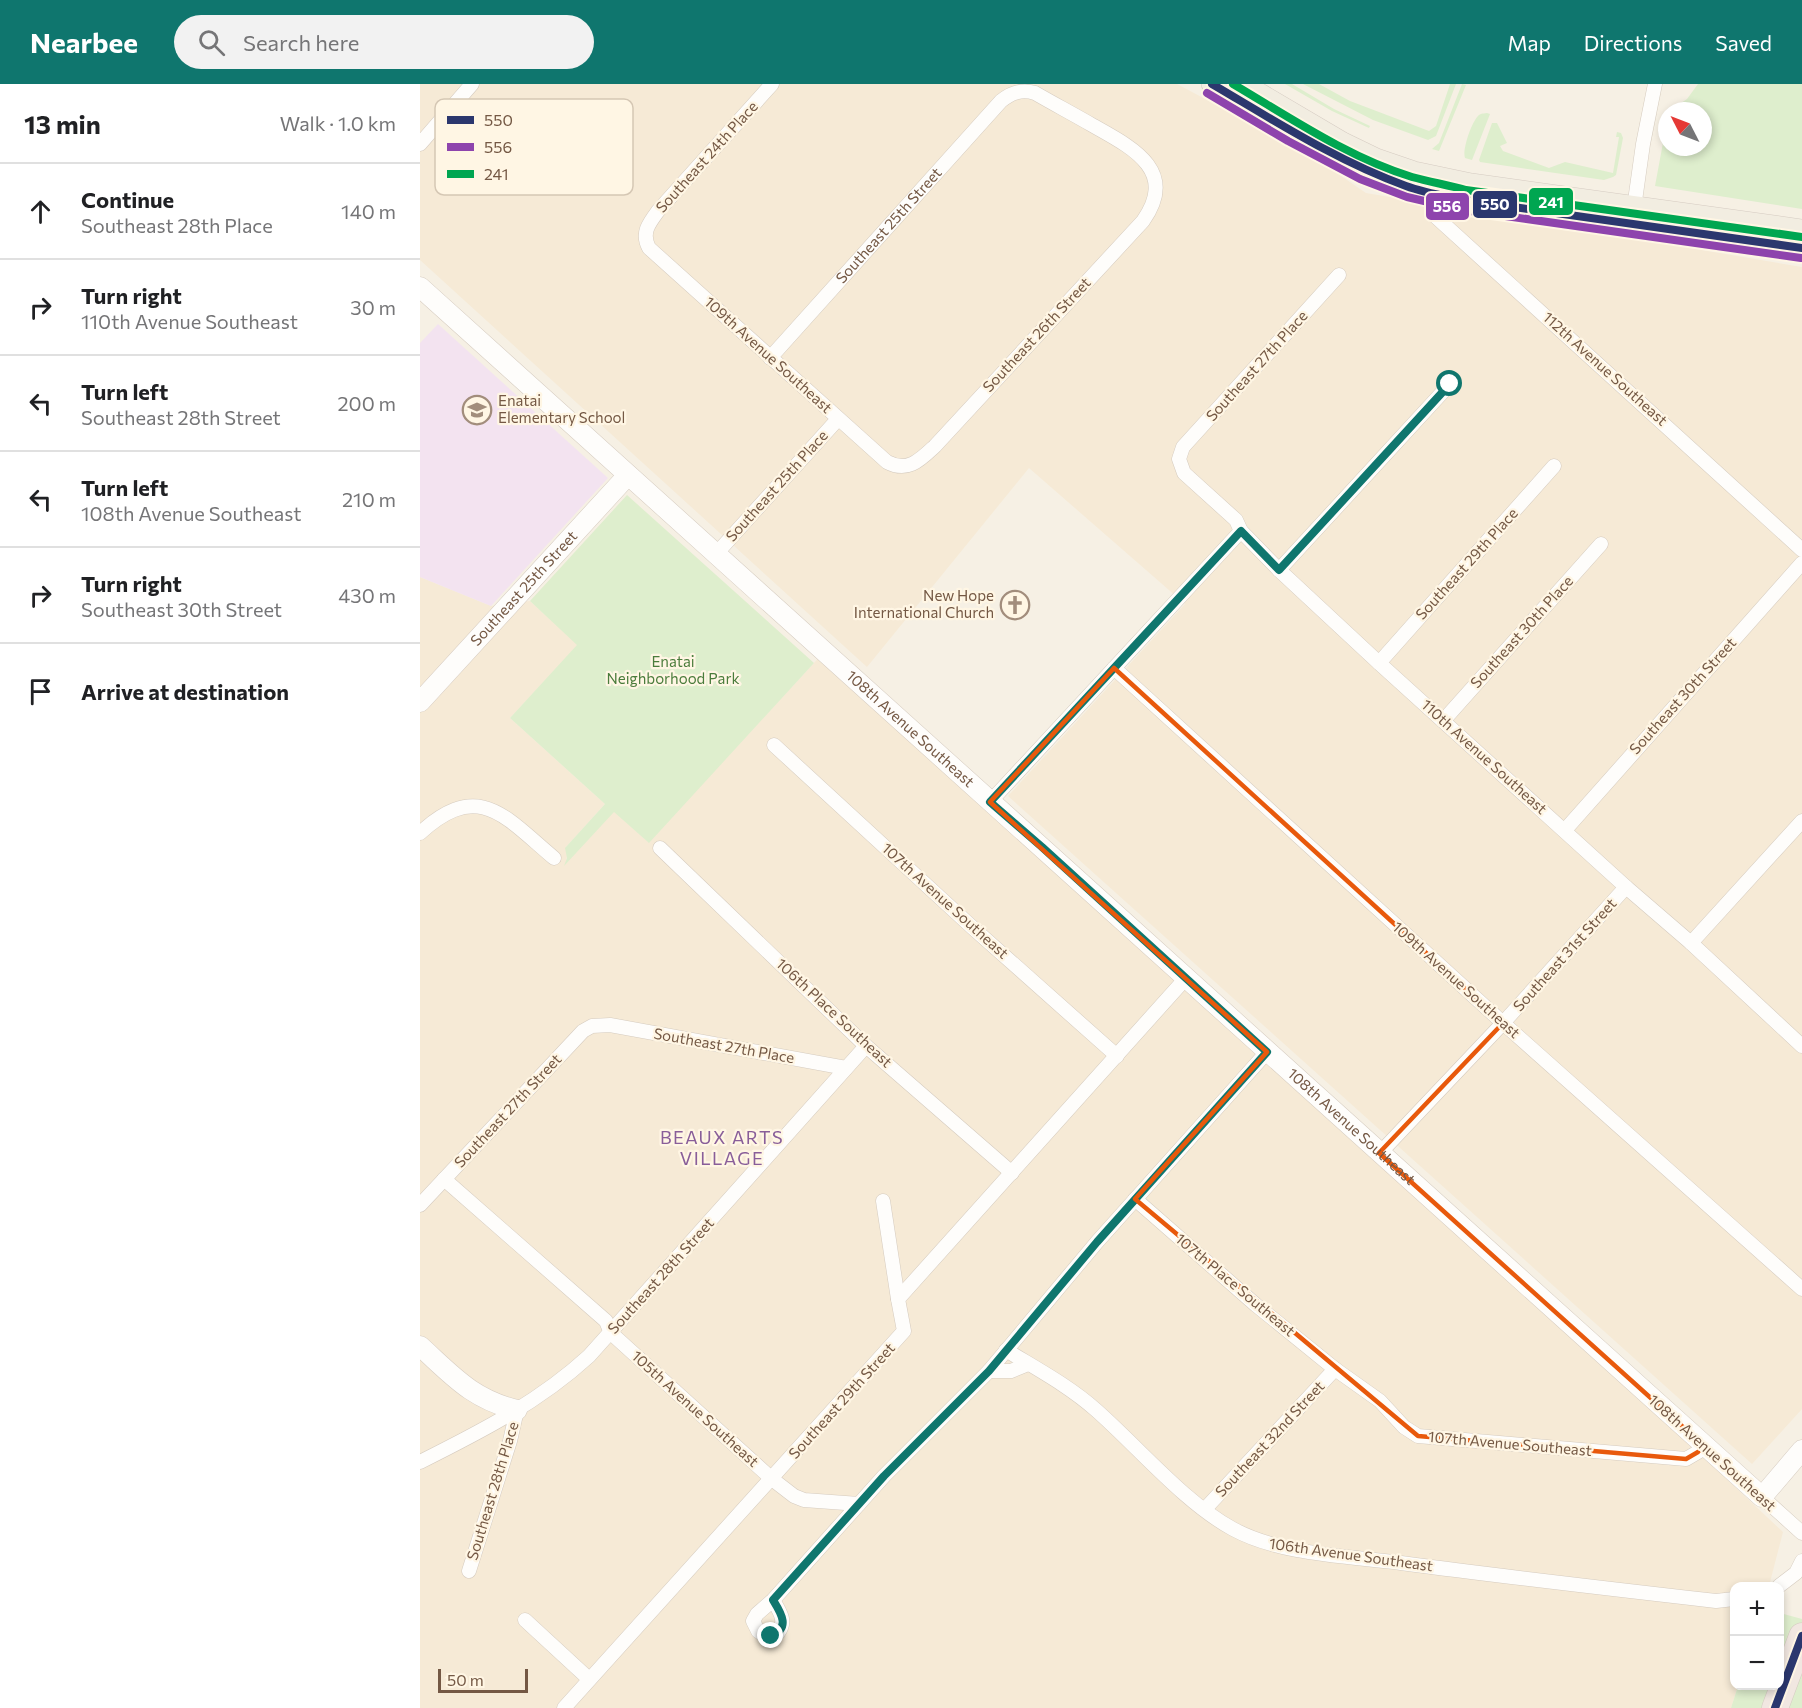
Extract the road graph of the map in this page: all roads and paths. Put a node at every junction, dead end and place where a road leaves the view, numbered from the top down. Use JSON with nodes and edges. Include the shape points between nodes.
{"nodes":[{"id":1,"x":472,"y":84,"type":"edge"},
{"id":2,"x":772,"y":84,"type":"edge"},
{"id":3,"x":1212,"y":84,"type":"edge"},
{"id":4,"x":1243,"y":84,"type":"edge"},
{"id":5,"x":1655,"y":84,"type":"edge"},
{"id":6,"x":459,"y":99,"type":"edge"},
{"id":7,"x":435,"y":127,"type":"edge"},
{"id":8,"x":420,"y":144,"type":"edge"},
{"id":9,"x":1438,"y":186,"type":"junction"},
{"id":10,"x":1156,"y":190,"type":"joint"},
{"id":11,"x":1633,"y":216,"type":"junction"},
{"id":12,"x":1802,"y":230,"type":"edge"},
{"id":13,"x":645,"y":231,"type":"joint"},
{"id":14,"x":1802,"y":248,"type":"edge"},
{"id":15,"x":1339,"y":275,"type":"dead end"},
{"id":16,"x":420,"y":287,"type":"edge"},
{"id":17,"x":770,"y":358,"type":"junction"},
{"id":18,"x":1450,"y":384,"type":"dead end"},
{"id":19,"x":838,"y":419,"type":"junction"},
{"id":20,"x":1179,"y":459,"type":"joint"},
{"id":21,"x":1554,"y":466,"type":"dead end"},
{"id":22,"x":903,"y":467,"type":"joint"},
{"id":23,"x":628,"y":475,"type":"junction"},
{"id":24,"x":1241,"y":531,"type":"junction"},
{"id":25,"x":1601,"y":544,"type":"dead end"},
{"id":26,"x":1802,"y":549,"type":"edge"},
{"id":27,"x":716,"y":554,"type":"junction"},
{"id":28,"x":1802,"y":563,"type":"edge"},
{"id":29,"x":1279,"y":570,"type":"junction"},
{"id":30,"x":1379,"y":663,"type":"junction"},
{"id":31,"x":1114,"y":668,"type":"junction"},
{"id":32,"x":420,"y":702,"type":"edge"},
{"id":33,"x":1443,"y":721,"type":"junction"},
{"id":34,"x":774,"y":745,"type":"dead end"},
{"id":35,"x":990,"y":802,"type":"junction"},
{"id":36,"x":1802,"y":821,"type":"edge"},
{"id":37,"x":1565,"y":830,"type":"junction"},
{"id":38,"x":420,"y":832,"type":"edge"},
{"id":39,"x":660,"y":848,"type":"dead end"},
{"id":40,"x":554,"y":858,"type":"dead end"},
{"id":41,"x":1626,"y":887,"type":"junction"},
{"id":42,"x":1691,"y":943,"type":"junction"},
{"id":43,"x":1186,"y":978,"type":"junction"},
{"id":44,"x":1503,"y":1023,"type":"junction"},
{"id":45,"x":601,"y":1024,"type":"joint"},
{"id":46,"x":866,"y":1046,"type":"junction"},
{"id":47,"x":1802,"y":1046,"type":"edge"},
{"id":48,"x":1267,"y":1052,"type":"junction"},
{"id":49,"x":1117,"y":1056,"type":"junction"},
{"id":50,"x":846,"y":1068,"type":"junction"},
{"id":51,"x":1380,"y":1154,"type":"junction"},
{"id":52,"x":1012,"y":1173,"type":"junction"},
{"id":53,"x":444,"y":1179,"type":"junction"},
{"id":54,"x":1135,"y":1199,"type":"junction"},
{"id":55,"x":883,"y":1201,"type":"dead end"},
{"id":56,"x":420,"y":1204,"type":"edge"},
{"id":57,"x":1802,"y":1289,"type":"edge"},
{"id":58,"x":897,"y":1299,"type":"junction"},
{"id":59,"x":611,"y":1333,"type":"junction"},
{"id":60,"x":420,"y":1346,"type":"edge"},
{"id":61,"x":1006,"y":1350,"type":"junction"},
{"id":62,"x":1028,"y":1364,"type":"junction"},
{"id":63,"x":1335,"y":1369,"type":"junction"},
{"id":64,"x":989,"y":1371,"type":"junction"},
{"id":65,"x":517,"y":1410,"type":"junction"},
{"id":66,"x":1704,"y":1446,"type":"junction"},
{"id":67,"x":1802,"y":1450,"type":"edge"},
{"id":68,"x":420,"y":1462,"type":"edge"},
{"id":69,"x":772,"y":1479,"type":"junction"},
{"id":70,"x":1762,"y":1497,"type":"junction"},
{"id":71,"x":859,"y":1504,"type":"junction"},
{"id":72,"x":1205,"y":1509,"type":"junction"},
{"id":73,"x":1802,"y":1533,"type":"edge"},
{"id":74,"x":1802,"y":1561,"type":"edge"},
{"id":75,"x":469,"y":1571,"type":"dead end"},
{"id":76,"x":1784,"y":1583,"type":"edge"},
{"id":77,"x":1730,"y":1599,"type":"edge"},
{"id":78,"x":773,"y":1600,"type":"dead end"},
{"id":79,"x":525,"y":1620,"type":"dead end"},
{"id":80,"x":1802,"y":1636,"type":"edge"},
{"id":81,"x":589,"y":1679,"type":"junction"},
{"id":82,"x":564,"y":1708,"type":"edge"},
{"id":83,"x":1775,"y":1708,"type":"edge"}],
"edges":[{"from":1,"to":6,"type":"street"},
{"from":2,"to":13,"type":"street","name":"Southeast 24th Place","via":[[657,211]]},
{"from":3,"to":9,"type":"main road","via":[[1341,159],[1385,178]]},
{"from":4,"to":9,"type":"main road","via":[[1323,132]]},
{"from":5,"to":11,"type":"street"},
{"from":7,"to":8,"type":"street"},
{"from":9,"to":11,"type":"main road"},
{"from":9,"to":26,"type":"street","name":"112th Avenue Southeast","via":[[1435,216]]},
{"from":10,"to":17,"type":"street","name":"Southeast 25th Street","via":[[1149,166],[1135,149],[1035,93],[1010,94]]},
{"from":10,"to":22,"type":"street","name":"Southeast 26th Street","via":[[1155,201],[1143,221],[935,446],[911,466]]},
{"from":11,"to":12,"type":"main road"},
{"from":11,"to":14,"type":"main road"},
{"from":13,"to":17,"type":"street","name":"109th Avenue Southeast","via":[[649,248]]},
{"from":15,"to":20,"type":"street","name":"Southeast 27th Place","via":[[1183,447]]},
{"from":16,"to":23,"type":"street","name":"108th Avenue Southeast"},
{"from":17,"to":19,"type":"street","name":"109th Avenue Southeast"},
{"from":18,"to":29,"type":"street"},
{"from":19,"to":22,"type":"street","name":"109th Avenue Southeast","via":[[887,462]]},
{"from":19,"to":27,"type":"street","name":"Southeast 25th Place"},
{"from":20,"to":24,"type":"street","name":"110th Avenue Southeast","via":[[1184,473],[1236,520]]},
{"from":21,"to":30,"type":"street","name":"Southeast 29th Place"},
{"from":23,"to":27,"type":"street","name":"108th Avenue Southeast"},
{"from":23,"to":32,"type":"street","name":"Southeast 25th Street"},
{"from":24,"to":29,"type":"street","name":"110th Avenue Southeast"},
{"from":24,"to":31,"type":"street"},
{"from":25,"to":33,"type":"street","name":"Southeast 30th Place"},
{"from":27,"to":35,"type":"street","name":"108th Avenue Southeast"},
{"from":28,"to":37,"type":"street","name":"Southeast 30th Street"},
{"from":29,"to":30,"type":"street","name":"110th Avenue Southeast"},
{"from":30,"to":33,"type":"street","name":"110th Avenue Southeast"},
{"from":31,"to":35,"type":"street"},
{"from":31,"to":44,"type":"street","name":"109th Avenue Southeast"},
{"from":33,"to":37,"type":"street","name":"110th Avenue Southeast"},
{"from":34,"to":49,"type":"street","name":"107th Avenue Southeast"},
{"from":35,"to":43,"type":"street","name":"108th Avenue Southeast"},
{"from":36,"to":42,"type":"street"},
{"from":37,"to":41,"type":"street","name":"110th Avenue Southeast"},
{"from":38,"to":40,"type":"street","via":[[449,811],[475,805],[486,807],[508,819]]},
{"from":39,"to":46,"type":"street","name":"106th Place Southeast"},
{"from":41,"to":42,"type":"street","name":"110th Avenue Southeast"},
{"from":41,"to":44,"type":"street","name":"Southeast 31st Street"},
{"from":42,"to":47,"type":"street","name":"110th Avenue Southeast"},
{"from":43,"to":48,"type":"street","name":"108th Avenue Southeast"},
{"from":43,"to":49,"type":"street"},
{"from":44,"to":51,"type":"street","name":"Southeast 31st Street"},
{"from":44,"to":57,"type":"street","name":"109th Avenue Southeast"},
{"from":45,"to":50,"type":"street","name":"Southeast 27th Place"},
{"from":45,"to":53,"type":"street","name":"Southeast 27th Street","via":[[583,1031]]},
{"from":46,"to":50,"type":"street","name":"Southeast 28th Street"},
{"from":46,"to":52,"type":"street","name":"106th Place Southeast"},
{"from":48,"to":51,"type":"street","name":"108th Avenue Southeast"},
{"from":48,"to":54,"type":"street"},
{"from":49,"to":52,"type":"street"},
{"from":50,"to":59,"type":"street","name":"Southeast 28th Street"},
{"from":51,"to":66,"type":"street","name":"108th Avenue Southeast"},
{"from":52,"to":58,"type":"street"},
{"from":53,"to":56,"type":"street","name":"Southeast 27th Street"},
{"from":53,"to":59,"type":"street","name":"105th Avenue Southeast","via":[[606,1321]]},
{"from":54,"to":61,"type":"street"},
{"from":54,"to":63,"type":"street","name":"107th Place Southeast"},
{"from":55,"to":58,"type":"street"},
{"from":58,"to":69,"type":"street","name":"Southeast 29th Street","via":[[904,1331]]},
{"from":59,"to":65,"type":"street","name":"Southeast 28th Street","via":[[564,1380]]},
{"from":59,"to":69,"type":"street","name":"105th Avenue Southeast"},
{"from":60,"to":65,"type":"street","via":[[480,1397]]},
{"from":61,"to":62,"type":"street","name":"106th Avenue Southeast"},
{"from":61,"to":64,"type":"street"},
{"from":62,"to":64,"type":"street","via":[[1011,1371]]},
{"from":62,"to":72,"type":"street","name":"106th Avenue Southeast","via":[[1067,1386]]},
{"from":63,"to":66,"type":"street","name":"107th Avenue Southeast","via":[[1380,1401],[1418,1436],[1686,1459]]},
{"from":63,"to":72,"type":"street","name":"Southeast 32nd Street"},
{"from":64,"to":71,"type":"street"},
{"from":65,"to":68,"type":"street","name":"Southeast 28th Street"},
{"from":65,"to":75,"type":"street","name":"Southeast 28th Place"},
{"from":66,"to":70,"type":"street","name":"108th Avenue Southeast"},
{"from":67,"to":70,"type":"street"},
{"from":69,"to":71,"type":"street","name":"105th Avenue Southeast","via":[[804,1500]]},
{"from":69,"to":81,"type":"street","name":"Southeast 29th Street"},
{"from":70,"to":73,"type":"street","name":"108th Avenue Southeast"},
{"from":71,"to":78,"type":"street"},
{"from":72,"to":77,"type":"street","name":"106th Avenue Southeast","via":[[1236,1531],[1285,1547],[1583,1587]]},
{"from":74,"to":76,"type":"street"},
{"from":79,"to":81,"type":"street"},
{"from":80,"to":83,"type":"highway"},
{"from":81,"to":82,"type":"street","name":"Southeast 29th Street"}]}
